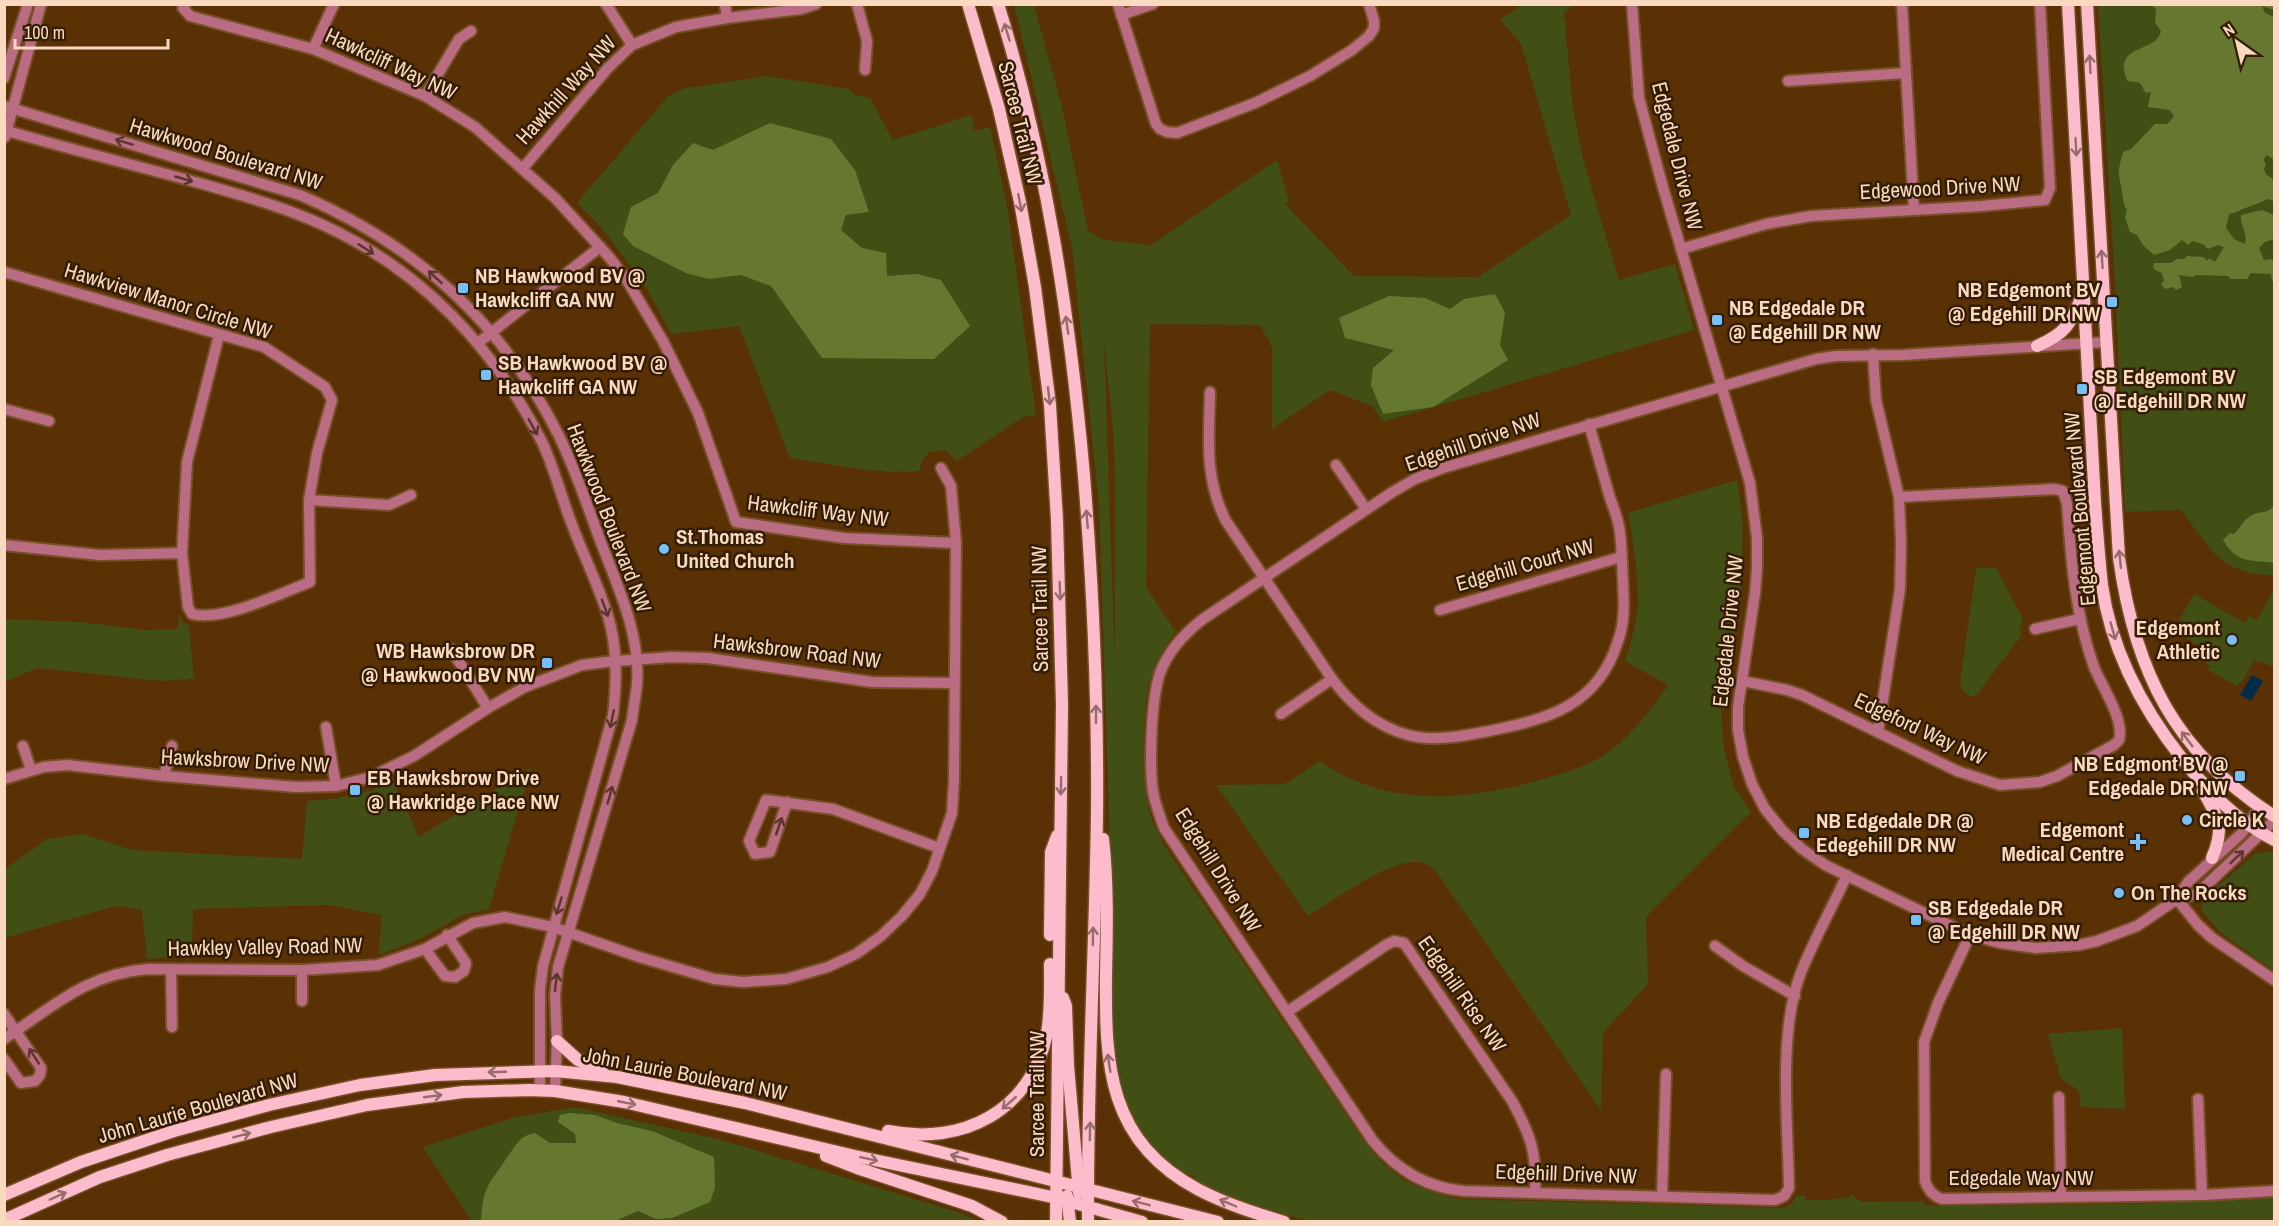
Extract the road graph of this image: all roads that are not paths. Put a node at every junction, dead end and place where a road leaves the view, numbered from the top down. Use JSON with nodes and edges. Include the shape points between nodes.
{"nodes":[{"id":1,"x":28,"y":4,"type":"edge"},
{"id":2,"x":41,"y":4,"type":"edge"},
{"id":3,"x":185,"y":4,"type":"edge"},
{"id":4,"x":334,"y":4,"type":"edge"},
{"id":5,"x":606,"y":4,"type":"edge"},
{"id":6,"x":725,"y":4,"type":"edge"},
{"id":7,"x":816,"y":4,"type":"edge"},
{"id":8,"x":857,"y":4,"type":"edge"},
{"id":9,"x":968,"y":4,"type":"edge"},
{"id":10,"x":998,"y":4,"type":"edge"},
{"id":11,"x":1153,"y":4,"type":"edge"},
{"id":12,"x":1369,"y":4,"type":"edge"},
{"id":13,"x":1632,"y":4,"type":"edge"},
{"id":14,"x":1902,"y":4,"type":"edge"},
{"id":15,"x":2040,"y":4,"type":"edge"},
{"id":16,"x":2068,"y":4,"type":"edge"},
{"id":17,"x":2087,"y":4,"type":"edge"},
{"id":18,"x":1120,"y":10,"type":"edge"},
{"id":19,"x":727,"y":18,"type":"junction"},
{"id":20,"x":471,"y":32,"type":"dead end"},
{"id":21,"x":632,"y":45,"type":"junction"},
{"id":22,"x":313,"y":49,"type":"junction"},
{"id":23,"x":865,"y":70,"type":"dead end"},
{"id":24,"x":1906,"y":74,"type":"junction"},
{"id":25,"x":4,"y":78,"type":"edge"},
{"id":26,"x":1788,"y":81,"type":"dead end"},
{"id":27,"x":425,"y":96,"type":"junction"},
{"id":28,"x":9,"y":107,"type":"edge"},
{"id":29,"x":5,"y":133,"type":"edge"},
{"id":30,"x":523,"y":168,"type":"junction"},
{"id":31,"x":256,"y":182,"type":"junction"},
{"id":32,"x":251,"y":198,"type":"junction"},
{"id":33,"x":1914,"y":210,"type":"junction"},
{"id":34,"x":600,"y":247,"type":"junction"},
{"id":35,"x":1680,"y":249,"type":"junction"},
{"id":36,"x":4,"y":272,"type":"edge"},
{"id":37,"x":2084,"y":292,"type":"junction"},
{"id":38,"x":492,"y":332,"type":"junction"},
{"id":39,"x":219,"y":335,"type":"junction"},
{"id":40,"x":2107,"y":342,"type":"junction"},
{"id":41,"x":478,"y":343,"type":"junction"},
{"id":42,"x":2088,"y":343,"type":"junction"},
{"id":43,"x":2037,"y":346,"type":"junction"},
{"id":44,"x":1874,"y":354,"type":"junction"},
{"id":45,"x":1721,"y":386,"type":"junction"},
{"id":46,"x":1210,"y":392,"type":"dead end"},
{"id":47,"x":4,"y":409,"type":"edge"},
{"id":48,"x":49,"y":421,"type":"dead end"},
{"id":49,"x":1589,"y":424,"type":"junction"},
{"id":50,"x":1336,"y":465,"type":"dead end"},
{"id":51,"x":941,"y":468,"type":"dead end"},
{"id":52,"x":411,"y":495,"type":"dead end"},
{"id":53,"x":1899,"y":497,"type":"junction"},
{"id":54,"x":309,"y":500,"type":"junction"},
{"id":55,"x":1366,"y":509,"type":"junction"},
{"id":56,"x":956,"y":543,"type":"junction"},
{"id":57,"x":4,"y":544,"type":"edge"},
{"id":58,"x":182,"y":554,"type":"junction"},
{"id":59,"x":1621,"y":557,"type":"junction"},
{"id":60,"x":1264,"y":579,"type":"junction"},
{"id":61,"x":1440,"y":610,"type":"dead end"},
{"id":62,"x":2079,"y":619,"type":"junction"},
{"id":63,"x":2035,"y":629,"type":"dead end"},
{"id":64,"x":451,"y":649,"type":"dead end"},
{"id":65,"x":636,"y":659,"type":"junction"},
{"id":66,"x":615,"y":661,"type":"junction"},
{"id":67,"x":1332,"y":679,"type":"junction"},
{"id":68,"x":1743,"y":681,"type":"junction"},
{"id":69,"x":954,"y":683,"type":"junction"},
{"id":70,"x":488,"y":708,"type":"junction"},
{"id":71,"x":1281,"y":714,"type":"dead end"},
{"id":72,"x":326,"y":727,"type":"dead end"},
{"id":73,"x":1878,"y":732,"type":"junction"},
{"id":74,"x":23,"y":746,"type":"dead end"},
{"id":75,"x":172,"y":746,"type":"dead end"},
{"id":76,"x":31,"y":770,"type":"junction"},
{"id":77,"x":164,"y":776,"type":"junction"},
{"id":78,"x":2196,"y":777,"type":"junction"},
{"id":79,"x":4,"y":779,"type":"edge"},
{"id":80,"x":336,"y":786,"type":"junction"},
{"id":81,"x":787,"y":802,"type":"junction"},
{"id":82,"x":2260,"y":807,"type":"junction"},
{"id":83,"x":1097,"y":814,"type":"junction"},
{"id":84,"x":2274,"y":818,"type":"edge"},
{"id":85,"x":2249,"y":825,"type":"junction"},
{"id":86,"x":1060,"y":826,"type":"junction"},
{"id":87,"x":2261,"y":834,"type":"junction"},
{"id":88,"x":2274,"y":840,"type":"edge"},
{"id":89,"x":939,"y":848,"type":"junction"},
{"id":90,"x":2212,"y":858,"type":"junction"},
{"id":91,"x":1847,"y":875,"type":"junction"},
{"id":92,"x":2177,"y":900,"type":"junction"},
{"id":93,"x":553,"y":927,"type":"junction"},
{"id":94,"x":569,"y":933,"type":"junction"},
{"id":95,"x":447,"y":935,"type":"junction"},
{"id":96,"x":1970,"y":935,"type":"junction"},
{"id":97,"x":1715,"y":946,"type":"dead end"},
{"id":98,"x":425,"y":949,"type":"junction"},
{"id":99,"x":171,"y":969,"type":"junction"},
{"id":100,"x":302,"y":970,"type":"junction"},
{"id":101,"x":1058,"y":980,"type":"junction"},
{"id":102,"x":2274,"y":980,"type":"edge"},
{"id":103,"x":1795,"y":996,"type":"junction"},
{"id":104,"x":302,"y":1001,"type":"dead end"},
{"id":105,"x":1287,"y":1012,"type":"junction"},
{"id":106,"x":4,"y":1014,"type":"edge"},
{"id":107,"x":172,"y":1027,"type":"dead end"},
{"id":108,"x":17,"y":1031,"type":"junction"},
{"id":109,"x":4,"y":1039,"type":"edge"},
{"id":110,"x":557,"y":1041,"type":"junction"},
{"id":111,"x":4,"y":1059,"type":"edge"},
{"id":112,"x":540,"y":1071,"type":"junction"},
{"id":113,"x":555,"y":1071,"type":"junction"},
{"id":114,"x":1666,"y":1074,"type":"dead end"},
{"id":115,"x":617,"y":1077,"type":"junction"},
{"id":116,"x":540,"y":1091,"type":"junction"},
{"id":117,"x":555,"y":1091,"type":"junction"},
{"id":118,"x":2059,"y":1097,"type":"dead end"},
{"id":119,"x":2198,"y":1100,"type":"dead end"},
{"id":120,"x":829,"y":1123,"type":"junction"},
{"id":121,"x":791,"y":1142,"type":"junction"},
{"id":122,"x":1057,"y":1181,"type":"junction"},
{"id":123,"x":1083,"y":1188,"type":"junction"},
{"id":124,"x":2274,"y":1191,"type":"edge"},
{"id":125,"x":1535,"y":1193,"type":"junction"},
{"id":126,"x":4,"y":1195,"type":"edge"},
{"id":127,"x":2202,"y":1195,"type":"junction"},
{"id":128,"x":1662,"y":1196,"type":"junction"},
{"id":129,"x":2061,"y":1197,"type":"junction"},
{"id":130,"x":1062,"y":1200,"type":"junction"},
{"id":131,"x":1088,"y":1207,"type":"junction"},
{"id":132,"x":4,"y":1220,"type":"edge"},
{"id":133,"x":1002,"y":1221,"type":"edge"},
{"id":134,"x":1056,"y":1221,"type":"edge"},
{"id":135,"x":1070,"y":1221,"type":"edge"},
{"id":136,"x":1088,"y":1221,"type":"edge"},
{"id":137,"x":1142,"y":1221,"type":"edge"},
{"id":138,"x":1218,"y":1221,"type":"edge"},
{"id":139,"x":1284,"y":1221,"type":"edge"}],
"edges":[{"from":1,"to":25,"type":"street"},
{"from":2,"to":28,"type":"street"},
{"from":3,"to":22,"type":"street","name":"Hawkcliff Way NW","via":[[183,8],[190,16]]},
{"from":4,"to":22,"type":"street"},
{"from":5,"to":21,"type":"street"},
{"from":6,"to":19,"type":"street"},
{"from":7,"to":19,"type":"street","name":"Hawkhill Way NW"},
{"from":8,"to":23,"type":"street","via":[[867,41]]},
{"from":9,"to":86,"type":"main road","name":"Sarcee Trail NW","one_way":true,"via":[[999,109],[1020,202],[1050,405],[1061,613]]},
{"from":83,"to":10,"type":"main road","name":"Sarcee Trail NW","one_way":true,"via":[[1091,565],[1073,368],[1057,254],[1034,135]]},
{"from":11,"to":18,"type":"street"},
{"from":12,"to":18,"type":"street","via":[[1374,28],[1352,50],[1280,92],[1172,133],[1156,124]]},
{"from":13,"to":35,"type":"street","name":"Edgedale Drive NW","via":[[1640,98]]},
{"from":14,"to":24,"type":"street"},
{"from":15,"to":33,"type":"street","name":"Edgewood Drive NW","via":[[2050,175],[2045,200]]},
{"from":16,"to":37,"type":"main road","name":"Edgemont Boulevard NW","one_way":true},
{"from":40,"to":17,"type":"main road","name":"Edgemont Boulevard NW","one_way":true},
{"from":19,"to":21,"type":"street","name":"Hawkhill Way NW","via":[[676,27]]},
{"from":20,"to":27,"type":"street","via":[[459,39]]},
{"from":21,"to":30,"type":"street","name":"Hawkhill Way NW"},
{"from":22,"to":27,"type":"street","name":"Hawkcliff Way NW"},
{"from":24,"to":26,"type":"street"},
{"from":24,"to":33,"type":"street"},
{"from":27,"to":30,"type":"street","name":"Hawkcliff Way NW","via":[[475,127]]},
{"from":28,"to":29,"type":"street"},
{"from":31,"to":28,"type":"street","name":"Hawkwood Boulevard NW","one_way":true},
{"from":29,"to":32,"type":"street","name":"Hawkwood Boulevard NW","one_way":true,"via":[[75,148]]},
{"from":30,"to":34,"type":"street","name":"Hawkcliff Way NW"},
{"from":31,"to":32,"type":"street"},
{"from":38,"to":31,"type":"street","name":"Hawkwood Boulevard NW","one_way":true,"via":[[427,269],[374,232],[300,195]]},
{"from":32,"to":41,"type":"street","name":"Hawkwood Boulevard NW","one_way":true,"via":[[323,225],[365,248],[415,282]]},
{"from":33,"to":35,"type":"street","name":"Edgewood Drive NW","via":[[1787,220]]},
{"from":34,"to":38,"type":"street"},
{"from":34,"to":56,"type":"street","name":"Hawkcliff Way NW","via":[[628,282],[663,341],[698,413],[736,522],[844,537]]},
{"from":35,"to":45,"type":"street","name":"Edgedale Drive NW"},
{"from":36,"to":39,"type":"street","name":"Hawkview Manor Circle NW"},
{"from":37,"to":42,"type":"main road","name":"Edgemont Boulevard NW"},
{"from":37,"to":43,"type":"main road","via":[[2063,332]]},
{"from":38,"to":41,"type":"street"},
{"from":38,"to":65,"type":"street","name":"Hawkwood Boulevard NW","via":[[527,380],[559,436],[624,607]]},
{"from":39,"to":54,"type":"street","name":"Hawkview Manor Circle NW","via":[[264,347],[325,387],[332,400]]},
{"from":39,"to":58,"type":"street","via":[[187,462]]},
{"from":40,"to":42,"type":"street","name":"Edgehill Drive NW"},
{"from":82,"to":40,"type":"main road","name":"Edgemont Boulevard NW","one_way":true,"via":[[2197,752],[2158,693],[2136,642],[2120,558]]},
{"from":41,"to":66,"type":"street","name":"Hawkwood Boulevard NW","one_way":true,"via":[[517,398],[543,445],[607,614]]},
{"from":42,"to":43,"type":"street","name":"Edgehill Drive NW"},
{"from":42,"to":78,"type":"main road","name":"Edgemont Boulevard NW","one_way":true,"via":[[2095,503],[2102,585],[2112,629],[2146,710]]},
{"from":43,"to":44,"type":"street","name":"Edgehill Drive NW"},
{"from":44,"to":45,"type":"street","name":"Edgehill Drive NW","via":[[1816,359]]},
{"from":44,"to":53,"type":"street","via":[[1876,400]]},
{"from":45,"to":49,"type":"street","name":"Edgehill Drive NW"},
{"from":45,"to":68,"type":"street","name":"Edgedale Drive NW","via":[[1750,483],[1757,538],[1755,593]]},
{"from":46,"to":60,"type":"street","via":[[1208,455],[1213,488],[1226,521]]},
{"from":47,"to":48,"type":"street"},
{"from":49,"to":55,"type":"street","name":"Edgehill Drive NW","via":[[1443,468]]},
{"from":49,"to":59,"type":"street","via":[[1620,531]]},
{"from":50,"to":55,"type":"street"},
{"from":51,"to":56,"type":"street","via":[[951,486]]},
{"from":52,"to":54,"type":"street","via":[[389,505]]},
{"from":53,"to":62,"type":"street","name":"Edgeford Way NW","via":[[2063,491]]},
{"from":53,"to":73,"type":"street","via":[[1900,589]]},
{"from":54,"to":58,"type":"street","name":"Hawkview Manor Circle NW","via":[[310,582],[250,605],[204,617],[192,614],[188,607]]},
{"from":55,"to":60,"type":"street","name":"Edgehill Drive NW"},
{"from":56,"to":69,"type":"street"},
{"from":57,"to":58,"type":"street","via":[[100,555]]},
{"from":59,"to":61,"type":"street","name":"Edgehill Court NW"},
{"from":59,"to":67,"type":"street","via":[[1623,618],[1615,651],[1588,691],[1553,715],[1462,736],[1408,735],[1365,713]]},
{"from":60,"to":67,"type":"street"},
{"from":60,"to":105,"type":"street","name":"Edgehill Drive NW","via":[[1191,628],[1171,652],[1160,672],[1154,702],[1152,776],[1164,828]]},
{"from":62,"to":63,"type":"street"},
{"from":62,"to":73,"type":"street","name":"Edgeford Way NW","via":[[2121,729],[2114,745],[2071,770],[2040,782],[2000,785],[1957,771]]},
{"from":64,"to":70,"type":"street"},
{"from":65,"to":66,"type":"street","name":"Hawksbrow Drive NW"},
{"from":65,"to":69,"type":"street","name":"Hawksbrow Road NW","via":[[708,658],[872,682]]},
{"from":94,"to":65,"type":"street","name":"Hawkwood Boulevard NW","one_way":true,"via":[[632,720]]},
{"from":66,"to":70,"type":"street","name":"Hawksbrow Drive NW","via":[[582,665],[550,676]]},
{"from":66,"to":93,"type":"street","name":"Hawkwood Boulevard NW","one_way":true,"via":[[613,715]]},
{"from":67,"to":71,"type":"street"},
{"from":68,"to":73,"type":"street","name":"Edgeford Way NW","via":[[1802,695]]},
{"from":68,"to":91,"type":"street","name":"Edgedale Drive NW","via":[[1738,730],[1752,784],[1782,830],[1825,865]]},
{"from":69,"to":89,"type":"street","via":[[952,813]]},
{"from":70,"to":80,"type":"street","name":"Hawksbrow Drive NW","via":[[414,756],[371,777]]},
{"from":72,"to":80,"type":"street"},
{"from":74,"to":76,"type":"street"},
{"from":75,"to":77,"type":"street"},
{"from":76,"to":77,"type":"street","name":"Hawksbrow Drive NW","via":[[67,765]]},
{"from":76,"to":79,"type":"street","name":"Hawksbrow Drive NW"},
{"from":77,"to":80,"type":"street","name":"Hawksbrow Drive NW","via":[[296,787]]},
{"from":78,"to":85,"type":"main road","name":"Edgemont Boulevard NW"},
{"from":78,"to":90,"type":"main road","via":[[2219,824],[2219,842]]},
{"from":81,"to":81,"type":"street","one_way":true,"via":[[766,800],[749,842],[755,854],[770,852]]},
{"from":81,"to":89,"type":"street","via":[[833,809]]},
{"from":82,"to":84,"type":"main road","name":"Edgemont Boulevard NW"},
{"from":82,"to":85,"type":"street","name":"Edgedale Drive NW"},
{"from":123,"to":83,"type":"main road","name":"Sarcee Trail NW","one_way":true},
{"from":139,"to":83,"type":"main road","one_way":true,"via":[[1232,1206],[1174,1175],[1150,1153],[1122,1113],[1105,1032],[1104,840]]},
{"from":84,"to":87,"type":"street","name":"Edgedale Drive NW"},
{"from":85,"to":87,"type":"main road","name":"Edgemont Boulevard NW"},
{"from":85,"to":90,"type":"street","name":"Edgedale Drive NW"},
{"from":86,"to":101,"type":"main road","name":"Sarcee Trail NW"},
{"from":86,"to":120,"type":"main road","one_way":true,"via":[[1051,852],[1047,1031],[1024,1088],[997,1113],[949,1132],[900,1133]]},
{"from":87,"to":88,"type":"main road","name":"Edgemont Boulevard NW"},
{"from":92,"to":87,"type":"street","name":"Edgedale Drive NW","one_way":true,"via":[[2198,894]]},
{"from":89,"to":94,"type":"street","via":[[920,894],[881,936],[828,967],[786,979],[714,979]]},
{"from":90,"to":92,"type":"street","name":"Edgedale Drive NW","via":[[2188,882]]},
{"from":91,"to":96,"type":"street","name":"Edgedale Drive NW"},
{"from":91,"to":103,"type":"street","name":"Edgehill Drive NW","via":[[1800,975]]},
{"from":92,"to":96,"type":"street","name":"Edgedale Drive NW","via":[[2137,926],[2079,945],[2036,948]]},
{"from":92,"to":102,"type":"street","via":[[2212,938]]},
{"from":93,"to":94,"type":"street","name":"Hawkley Valley Road NW"},
{"from":93,"to":95,"type":"street","name":"Hawkley Valley Road NW","via":[[505,917],[473,923]]},
{"from":93,"to":112,"type":"street","name":"Hawkwood Boulevard NW","via":[[540,990]]},
{"from":110,"to":94,"type":"street","name":"Hawkwood Boulevard NW","one_way":true,"via":[[558,967]]},
{"from":95,"to":98,"type":"street","name":"Hawkley Valley Road NW"},
{"from":95,"to":98,"type":"street","via":[[466,963],[464,971],[455,977],[445,976]]},
{"from":96,"to":129,"type":"street","name":"Edgedale Way NW","via":[[1924,1042],[1927,1187],[1942,1199]]},
{"from":97,"to":103,"type":"street"},
{"from":98,"to":100,"type":"street","name":"Hawkley Valley Road NW","via":[[378,965]]},
{"from":99,"to":100,"type":"street","name":"Hawkley Valley Road NW"},
{"from":99,"to":107,"type":"street"},
{"from":99,"to":108,"type":"street","name":"Hawkley Valley Road NW","via":[[130,970],[99,979]]},
{"from":100,"to":104,"type":"street"},
{"from":101,"to":122,"type":"main road","name":"Sarcee Trail NW"},
{"from":101,"to":123,"type":"main road","via":[[1066,1006],[1068,1066]]},
{"from":103,"to":128,"type":"street","name":"Edgehill Drive NW","via":[[1788,1028],[1787,1194],[1775,1200]]},
{"from":105,"to":125,"type":"street","name":"Edgehill Drive NW","via":[[1374,1141],[1405,1172],[1451,1190]]},
{"from":105,"to":125,"type":"street","name":"Edgehill Rise NW","via":[[1386,945],[1394,941],[1404,943],[1524,1124],[1535,1157]]},
{"from":106,"to":108,"type":"street"},
{"from":108,"to":109,"type":"street","name":"Hawkley Valley Road NW"},
{"from":111,"to":108,"type":"street","one_way":true,"via":[[21,1083],[35,1081],[40,1075],[41,1068]]},
{"from":110,"to":113,"type":"street","name":"Hawkwood Boulevard NW"},
{"from":110,"to":115,"type":"main road","via":[[578,1060]]},
{"from":112,"to":113,"type":"main road","name":"John Laurie Boulevard NW"},
{"from":112,"to":116,"type":"street","name":"Hawkwood Boulevard NW"},
{"from":112,"to":126,"type":"main road","name":"John Laurie Boulevard NW","one_way":true,"via":[[435,1075],[360,1085],[269,1105],[81,1162]]},
{"from":113,"to":115,"type":"main road","name":"John Laurie Boulevard NW"},
{"from":113,"to":117,"type":"street","name":"Hawkwood Boulevard NW"},
{"from":114,"to":128,"type":"street"},
{"from":115,"to":120,"type":"main road","name":"John Laurie Boulevard NW"},
{"from":116,"to":117,"type":"main road","name":"John Laurie Boulevard NW"},
{"from":132,"to":116,"type":"main road","name":"John Laurie Boulevard NW","one_way":true,"via":[[100,1177],[271,1127],[367,1105],[463,1092]]},
{"from":117,"to":121,"type":"main road","name":"John Laurie Boulevard NW","one_way":true,"via":[[624,1102]]},
{"from":118,"to":129,"type":"street"},
{"from":119,"to":127,"type":"street"},
{"from":122,"to":120,"type":"main road","name":"John Laurie Boulevard NW","one_way":true},
{"from":121,"to":130,"type":"main road","name":"John Laurie Boulevard NW","one_way":true},
{"from":121,"to":133,"type":"main road","via":[[972,1206]]},
{"from":122,"to":123,"type":"main road","name":"John Laurie Boulevard NW"},
{"from":122,"to":130,"type":"main road","via":[[1065,1188]]},
{"from":123,"to":131,"type":"main road","via":[[1081,1200]]},
{"from":138,"to":123,"type":"main road","name":"John Laurie Boulevard NW","one_way":true},
{"from":124,"to":127,"type":"street","name":"Edgedale Way NW"},
{"from":125,"to":128,"type":"street","name":"Edgehill Drive NW"},
{"from":127,"to":129,"type":"street","name":"Edgedale Way NW"},
{"from":130,"to":131,"type":"main road","name":"John Laurie Boulevard NW"},
{"from":130,"to":134,"type":"main road"},
{"from":130,"to":135,"type":"main road"},
{"from":131,"to":136,"type":"main road"},
{"from":131,"to":137,"type":"main road","name":"John Laurie Boulevard NW"}]}
